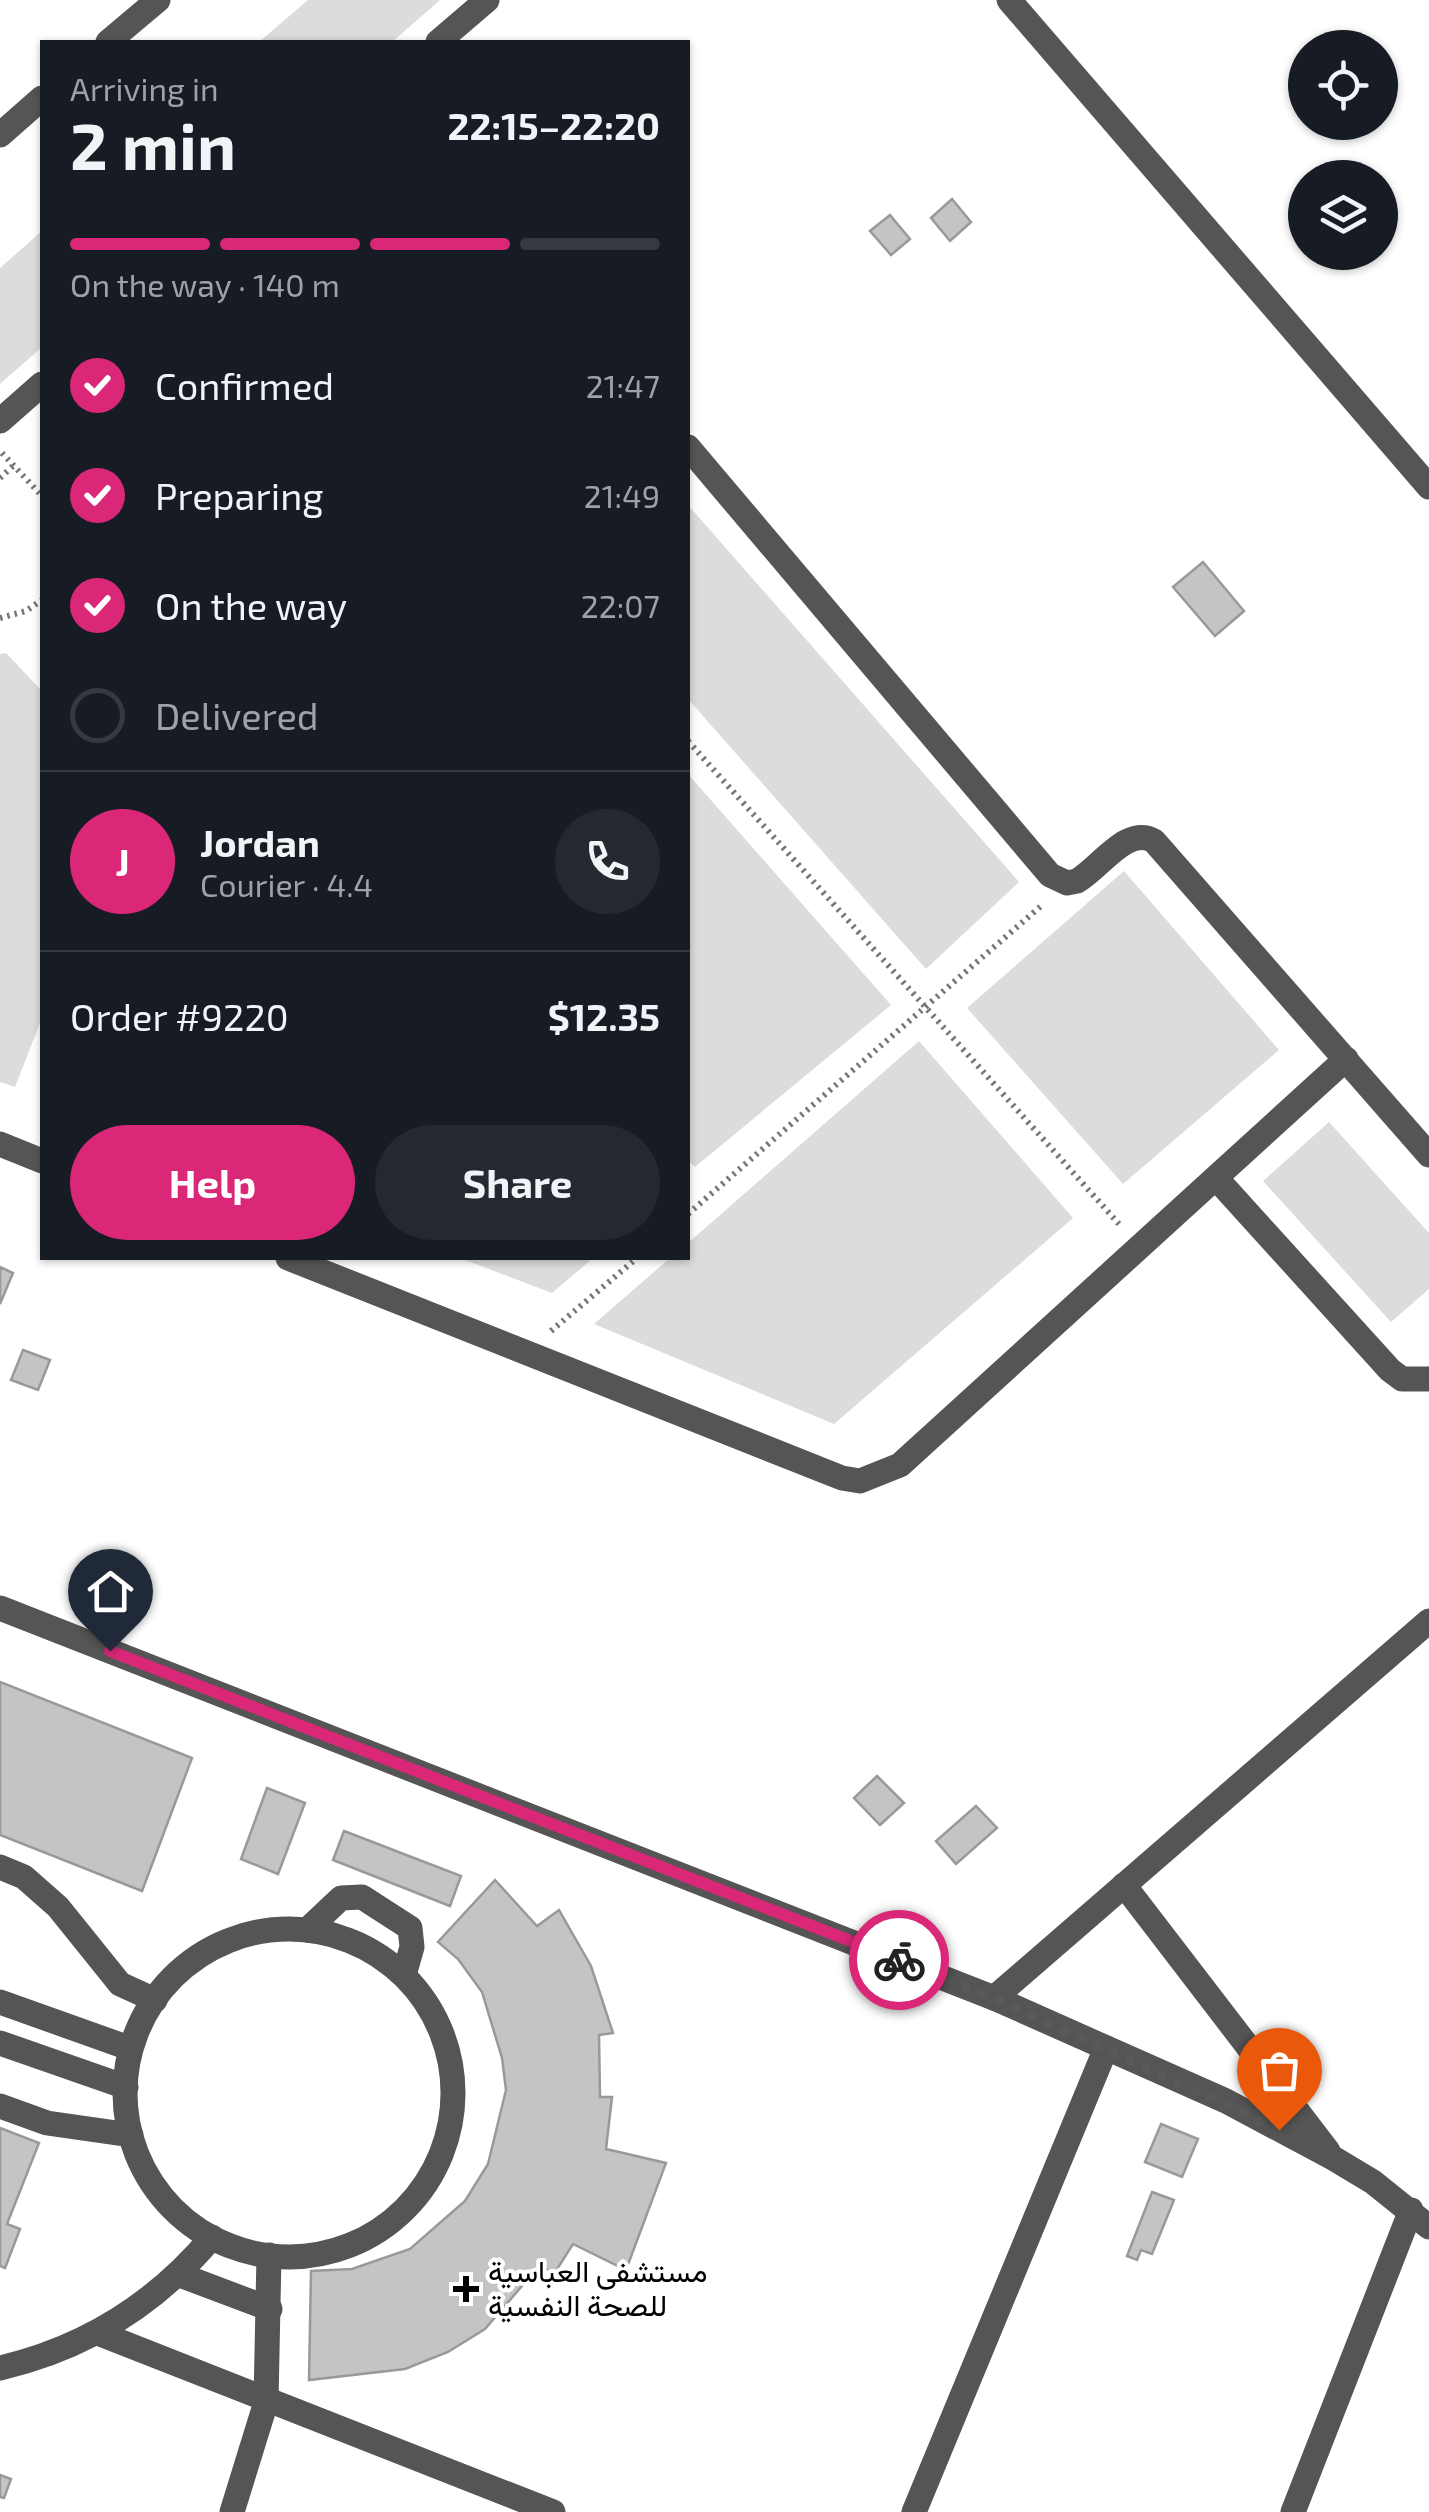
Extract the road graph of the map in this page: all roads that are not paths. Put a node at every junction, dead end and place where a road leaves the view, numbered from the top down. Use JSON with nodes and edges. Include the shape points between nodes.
{"nodes":[{"id":1,"x":158,"y":0,"type":"edge"},
{"id":2,"x":487,"y":0,"type":"edge"},
{"id":3,"x":1009,"y":0,"type":"edge"},
{"id":4,"x":110,"y":40,"type":"edge"},
{"id":5,"x":440,"y":40,"type":"edge"},
{"id":6,"x":40,"y":100,"type":"edge"},
{"id":7,"x":0,"y":135,"type":"edge"},
{"id":8,"x":40,"y":386,"type":"edge"},
{"id":9,"x":0,"y":421,"type":"edge"},
{"id":10,"x":690,"y":449,"type":"edge"},
{"id":11,"x":1425,"y":472,"type":"edge"},
{"id":12,"x":1346,"y":1059,"type":"junction"},
{"id":13,"x":0,"y":1144,"type":"edge"},
{"id":14,"x":1429,"y":1155,"type":"edge"},
{"id":15,"x":40,"y":1160,"type":"edge"},
{"id":16,"x":1216,"y":1178,"type":"junction"},
{"id":17,"x":293,"y":1260,"type":"edge"},
{"id":18,"x":1429,"y":1379,"type":"edge"},
{"id":19,"x":0,"y":1608,"type":"edge"},
{"id":20,"x":1429,"y":1620,"type":"edge"},
{"id":21,"x":0,"y":1867,"type":"edge"},
{"id":22,"x":1124,"y":1885,"type":"junction"},
{"id":23,"x":306,"y":1930,"type":"junction"},
{"id":24,"x":404,"y":1976,"type":"junction"},
{"id":25,"x":994,"y":1998,"type":"junction"},
{"id":26,"x":154,"y":2000,"type":"junction"},
{"id":27,"x":0,"y":2002,"type":"edge"},
{"id":28,"x":0,"y":2042,"type":"edge"},
{"id":29,"x":130,"y":2048,"type":"junction"},
{"id":30,"x":1106,"y":2048,"type":"junction"},
{"id":31,"x":126,"y":2087,"type":"junction"},
{"id":32,"x":0,"y":2106,"type":"edge"},
{"id":33,"x":131,"y":2135,"type":"junction"},
{"id":34,"x":1333,"y":2158,"type":"junction"},
{"id":35,"x":1420,"y":2219,"type":"edge"},
{"id":36,"x":212,"y":2238,"type":"junction"},
{"id":37,"x":270,"y":2256,"type":"junction"},
{"id":38,"x":180,"y":2276,"type":"junction"},
{"id":39,"x":270,"y":2309,"type":"junction"},
{"id":40,"x":98,"y":2333,"type":"junction"},
{"id":41,"x":0,"y":2368,"type":"edge"},
{"id":42,"x":266,"y":2402,"type":"junction"},
{"id":43,"x":232,"y":2512,"type":"edge"},
{"id":44,"x":553,"y":2512,"type":"edge"},
{"id":45,"x":914,"y":2512,"type":"edge"},
{"id":46,"x":1293,"y":2512,"type":"edge"}],
"edges":[{"from":1,"to":4,"type":"lane"},
{"from":2,"to":5,"type":"lane"},
{"from":3,"to":11,"type":"lane"},
{"from":6,"to":7,"type":"lane"},
{"from":8,"to":9,"type":"lane"},
{"from":10,"to":12,"type":"lane","via":[[1050,875],[1067,884],[1130,839],[1154,841]]},
{"from":12,"to":14,"type":"lane"},
{"from":12,"to":16,"type":"lane"},
{"from":13,"to":15,"type":"lane"},
{"from":16,"to":17,"type":"lane","via":[[900,1465],[860,1481]]},
{"from":16,"to":18,"type":"lane","via":[[1390,1370],[1402,1379]]},
{"from":19,"to":25,"type":"lane"},
{"from":20,"to":22,"type":"lane"},
{"from":21,"to":26,"type":"lane","via":[[24,1877],[58,1907],[120,1984]]},
{"from":22,"to":25,"type":"lane"},
{"from":22,"to":34,"type":"lane"},
{"from":23,"to":24,"type":"lane","via":[[359,1944]]},
{"from":23,"to":24,"type":"lane","via":[[341,1898],[362,1897],[410,1928]]},
{"from":23,"to":26,"type":"lane","via":[[271,1930],[206,1952]]},
{"from":24,"to":37,"type":"lane","via":[[428,2004],[453,2072],[445,2146],[429,2180],[377,2232],[307,2256]]},
{"from":25,"to":30,"type":"lane"},
{"from":26,"to":29,"type":"lane"},
{"from":27,"to":29,"type":"lane"},
{"from":28,"to":31,"type":"lane"},
{"from":29,"to":31,"type":"lane"},
{"from":30,"to":34,"type":"lane"},
{"from":30,"to":45,"type":"lane"},
{"from":31,"to":33,"type":"lane"},
{"from":32,"to":33,"type":"lane","via":[[47,2123]]},
{"from":33,"to":36,"type":"lane","via":[[160,2195]]},
{"from":34,"to":35,"type":"lane"},
{"from":35,"to":46,"type":"lane"},
{"from":36,"to":37,"type":"lane"},
{"from":36,"to":38,"type":"lane"},
{"from":37,"to":39,"type":"lane"},
{"from":38,"to":39,"type":"lane"},
{"from":38,"to":40,"type":"lane"},
{"from":39,"to":42,"type":"lane"},
{"from":40,"to":41,"type":"lane"},
{"from":40,"to":42,"type":"lane"},
{"from":42,"to":43,"type":"lane"},
{"from":42,"to":44,"type":"lane"}]}
